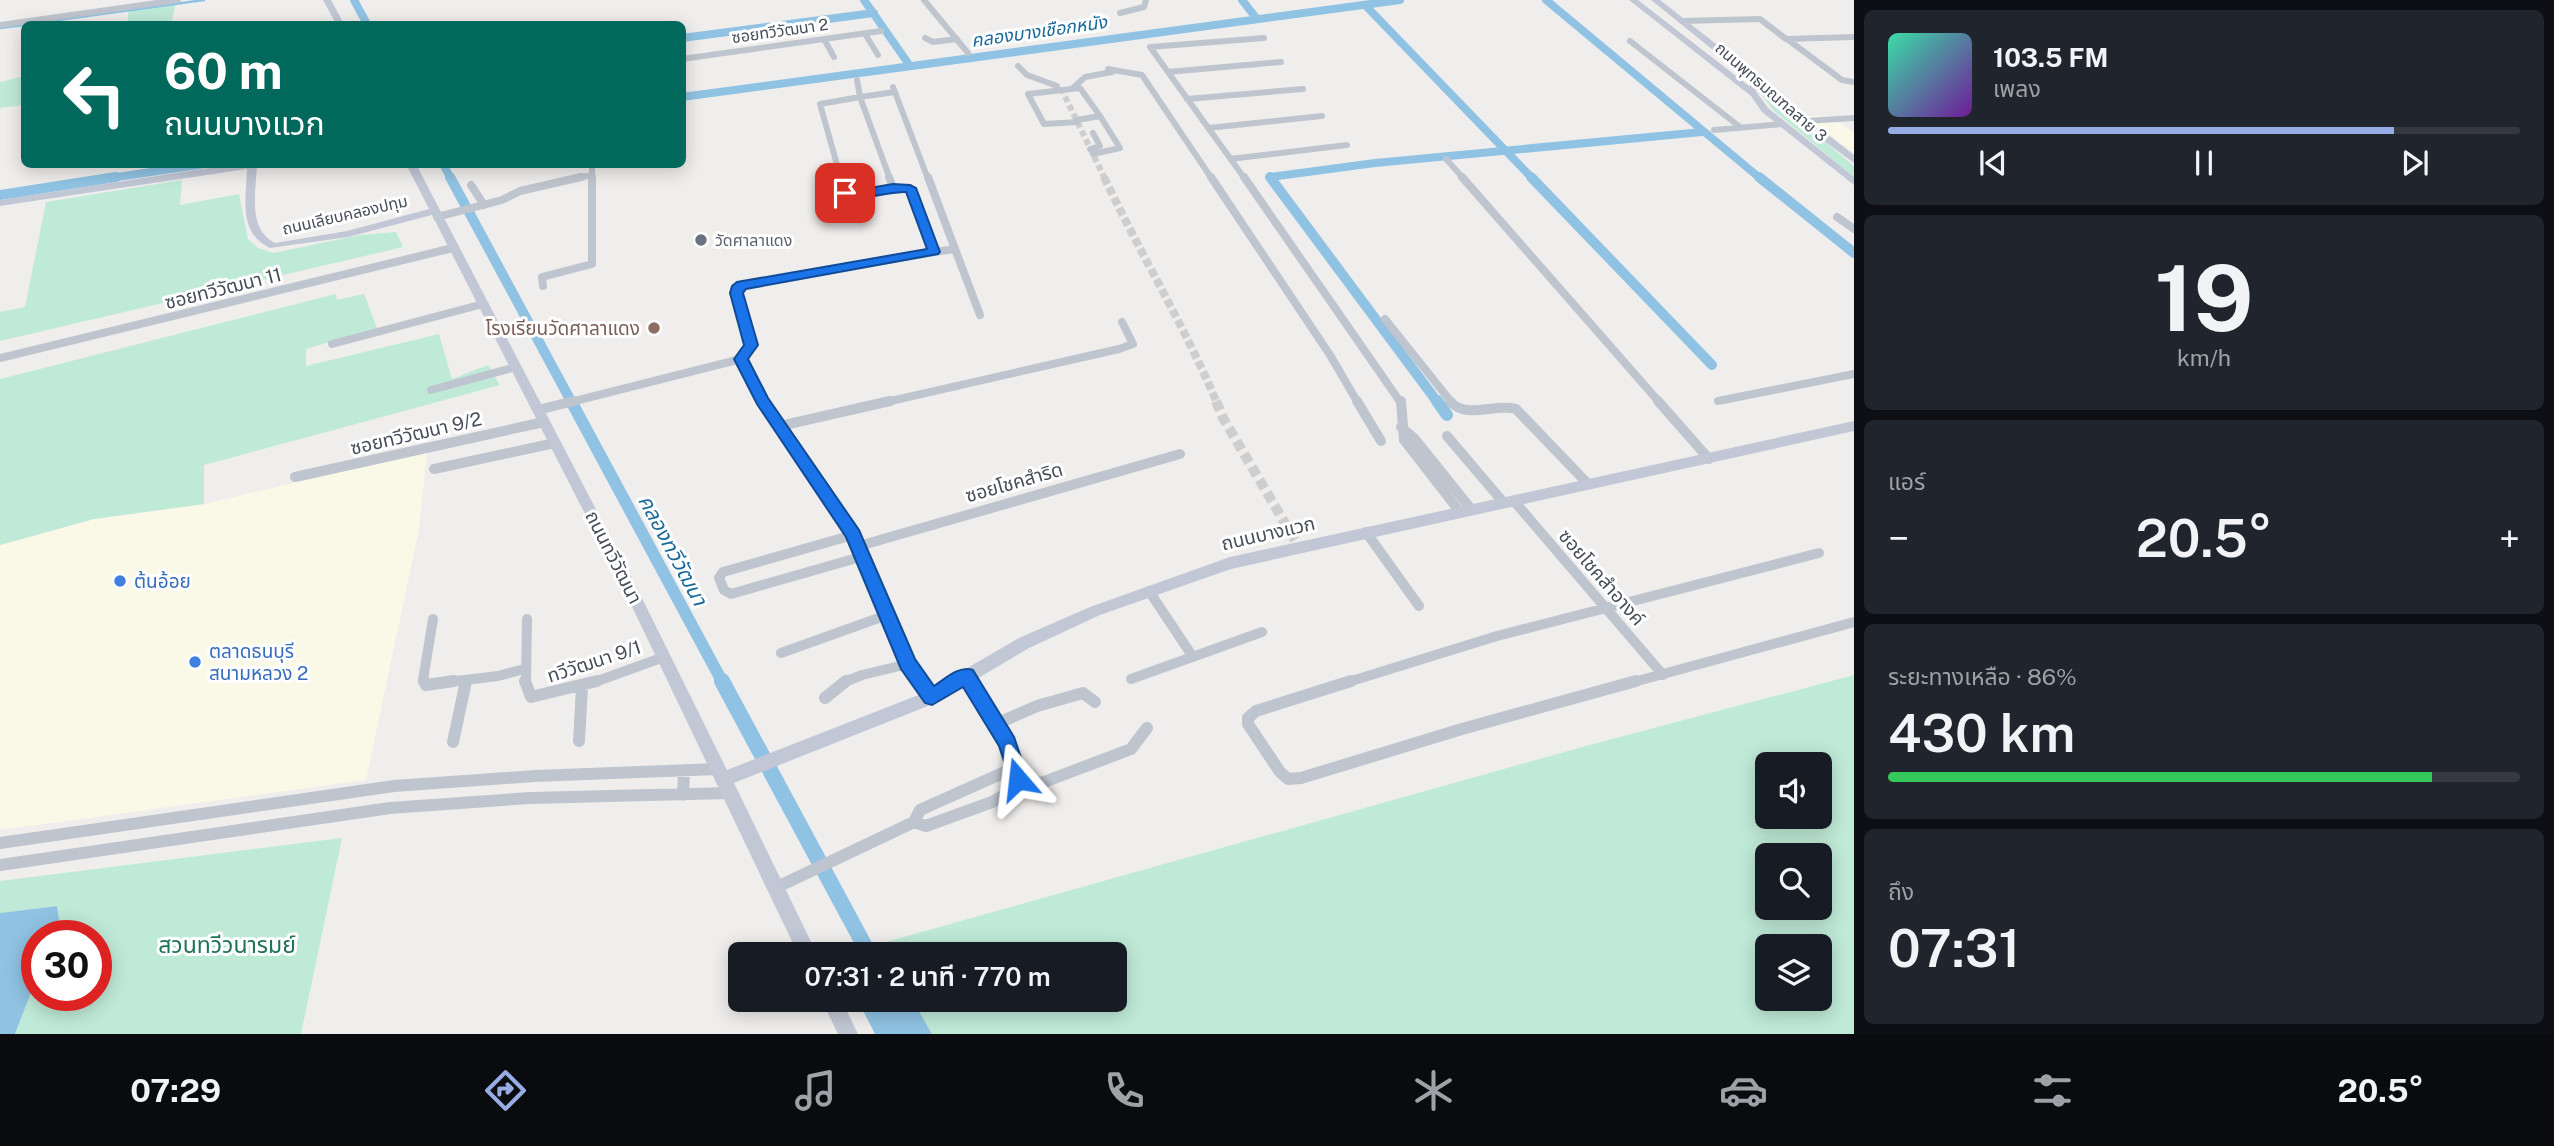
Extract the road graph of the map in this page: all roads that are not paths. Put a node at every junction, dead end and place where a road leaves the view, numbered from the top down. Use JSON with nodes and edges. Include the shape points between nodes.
{"nodes":[{"id":1,"x":178,"y":0,"type":"edge"},
{"id":2,"x":924,"y":0,"type":"edge"},
{"id":3,"x":1146,"y":0,"type":"edge"},
{"id":4,"x":1627,"y":0,"type":"edge"},
{"id":5,"x":1633,"y":0,"type":"edge"},
{"id":6,"x":1644,"y":0,"type":"edge"},
{"id":7,"x":1655,"y":0,"type":"edge"},
{"id":8,"x":330,"y":1,"type":"edge"},
{"id":9,"x":1121,"y":13,"type":"dead end"},
{"id":10,"x":34,"y":21,"type":"edge"},
{"id":11,"x":339,"y":21,"type":"edge"},
{"id":12,"x":1682,"y":21,"type":"junction"},
{"id":13,"x":21,"y":23,"type":"edge"},
{"id":14,"x":0,"y":26,"type":"edge"},
{"id":15,"x":881,"y":31,"type":"dead end"},
{"id":16,"x":865,"y":34,"type":"junction"},
{"id":17,"x":1854,"y":37,"type":"edge"},
{"id":18,"x":925,"y":38,"type":"dead end"},
{"id":19,"x":1264,"y":38,"type":"dead end"},
{"id":20,"x":824,"y":39,"type":"junction"},
{"id":21,"x":957,"y":39,"type":"junction"},
{"id":22,"x":1786,"y":39,"type":"junction"},
{"id":23,"x":1144,"y":40,"type":"dead end"},
{"id":24,"x":1630,"y":41,"type":"dead end"},
{"id":25,"x":1150,"y":47,"type":"junction"},
{"id":26,"x":1704,"y":50,"type":"junction"},
{"id":27,"x":968,"y":53,"type":"dead end"},
{"id":28,"x":878,"y":55,"type":"dead end"},
{"id":29,"x":686,"y":57,"type":"edge"},
{"id":30,"x":834,"y":57,"type":"dead end"},
{"id":31,"x":1281,"y":62,"type":"dead end"},
{"id":32,"x":1018,"y":66,"type":"dead end"},
{"id":33,"x":1168,"y":72,"type":"junction"},
{"id":34,"x":857,"y":80,"type":"dead end"},
{"id":35,"x":1854,"y":82,"type":"edge"},
{"id":36,"x":1060,"y":88,"type":"junction"},
{"id":37,"x":1073,"y":88,"type":"junction"},
{"id":38,"x":1303,"y":89,"type":"dead end"},
{"id":39,"x":860,"y":97,"type":"junction"},
{"id":40,"x":1187,"y":99,"type":"junction"},
{"id":41,"x":1788,"y":108,"type":"junction"},
{"id":42,"x":1765,"y":110,"type":"junction"},
{"id":43,"x":1100,"y":116,"type":"junction"},
{"id":44,"x":1322,"y":116,"type":"dead end"},
{"id":45,"x":1854,"y":118,"type":"edge"},
{"id":46,"x":1805,"y":121,"type":"junction"},
{"id":47,"x":1782,"y":124,"type":"junction"},
{"id":48,"x":1208,"y":128,"type":"junction"},
{"id":49,"x":1740,"y":128,"type":"junction"},
{"id":50,"x":1714,"y":130,"type":"dead end"},
{"id":51,"x":1093,"y":133,"type":"dead end"},
{"id":52,"x":1347,"y":145,"type":"dead end"},
{"id":53,"x":1230,"y":159,"type":"junction"},
{"id":54,"x":1446,"y":159,"type":"dead end"},
{"id":55,"x":1854,"y":160,"type":"edge"},
{"id":56,"x":233,"y":168,"type":"edge"},
{"id":57,"x":253,"y":168,"type":"edge"},
{"id":58,"x":413,"y":168,"type":"edge"},
{"id":59,"x":592,"y":168,"type":"edge"},
{"id":60,"x":593,"y":175,"type":"junction"},
{"id":61,"x":1854,"y":182,"type":"edge"},
{"id":62,"x":471,"y":185,"type":"dead end"},
{"id":63,"x":893,"y":188,"type":"junction"},
{"id":64,"x":936,"y":200,"type":"junction"},
{"id":65,"x":915,"y":202,"type":"junction"},
{"id":66,"x":0,"y":203,"type":"edge"},
{"id":67,"x":483,"y":205,"type":"junction"},
{"id":68,"x":441,"y":214,"type":"junction"},
{"id":69,"x":1837,"y":217,"type":"dead end"},
{"id":70,"x":1853,"y":229,"type":"edge"},
{"id":71,"x":453,"y":248,"type":"junction"},
{"id":72,"x":955,"y":249,"type":"junction"},
{"id":73,"x":934,"y":252,"type":"junction"},
{"id":74,"x":542,"y":286,"type":"dead end"},
{"id":75,"x":483,"y":304,"type":"junction"},
{"id":76,"x":980,"y":315,"type":"dead end"},
{"id":77,"x":1385,"y":319,"type":"dead end"},
{"id":78,"x":1122,"y":321,"type":"dead end"},
{"id":79,"x":331,"y":344,"type":"dead end"},
{"id":80,"x":0,"y":358,"type":"edge"},
{"id":81,"x":741,"y":359,"type":"junction"},
{"id":82,"x":516,"y":367,"type":"junction"},
{"id":83,"x":1854,"y":374,"type":"edge"},
{"id":84,"x":431,"y":390,"type":"dead end"},
{"id":85,"x":1718,"y":401,"type":"dead end"},
{"id":86,"x":541,"y":416,"type":"junction"},
{"id":87,"x":780,"y":426,"type":"junction"},
{"id":88,"x":1854,"y":426,"type":"edge"},
{"id":89,"x":1447,"y":436,"type":"dead end"},
{"id":90,"x":1381,"y":441,"type":"dead end"},
{"id":91,"x":555,"y":443,"type":"junction"},
{"id":92,"x":1180,"y":454,"type":"dead end"},
{"id":93,"x":1709,"y":459,"type":"junction"},
{"id":94,"x":434,"y":469,"type":"dead end"},
{"id":95,"x":295,"y":477,"type":"dead end"},
{"id":96,"x":1588,"y":484,"type":"junction"},
{"id":97,"x":1508,"y":502,"type":"junction"},
{"id":98,"x":1465,"y":511,"type":"junction"},
{"id":99,"x":1366,"y":532,"type":"junction"},
{"id":100,"x":853,"y":535,"type":"junction"},
{"id":101,"x":861,"y":551,"type":"junction"},
{"id":102,"x":1819,"y":553,"type":"dead end"},
{"id":103,"x":1149,"y":591,"type":"junction"},
{"id":104,"x":1419,"y":606,"type":"dead end"},
{"id":105,"x":1606,"y":609,"type":"junction"},
{"id":106,"x":887,"y":615,"type":"junction"},
{"id":107,"x":433,"y":619,"type":"dead end"},
{"id":108,"x":527,"y":619,"type":"dead end"},
{"id":109,"x":1854,"y":622,"type":"edge"},
{"id":110,"x":1262,"y":632,"type":"dead end"},
{"id":111,"x":781,"y":653,"type":"dead end"},
{"id":112,"x":664,"y":657,"type":"junction"},
{"id":113,"x":1193,"y":657,"type":"junction"},
{"id":114,"x":908,"y":664,"type":"junction"},
{"id":115,"x":524,"y":669,"type":"junction"},
{"id":116,"x":1663,"y":675,"type":"junction"},
{"id":117,"x":966,"y":676,"type":"junction"},
{"id":118,"x":1131,"y":679,"type":"dead end"},
{"id":119,"x":466,"y":681,"type":"junction"},
{"id":120,"x":582,"y":687,"type":"junction"},
{"id":121,"x":932,"y":697,"type":"junction"},
{"id":122,"x":824,"y":698,"type":"dead end"},
{"id":123,"x":1095,"y":702,"type":"dead end"},
{"id":124,"x":996,"y":724,"type":"junction"},
{"id":125,"x":1147,"y":728,"type":"dead end"},
{"id":126,"x":579,"y":741,"type":"dead end"},
{"id":127,"x":453,"y":742,"type":"dead end"},
{"id":128,"x":1016,"y":767,"type":"junction"},
{"id":129,"x":684,"y":771,"type":"junction"},
{"id":130,"x":724,"y":780,"type":"junction"},
{"id":131,"x":1013,"y":788,"type":"junction"},
{"id":132,"x":683,"y":795,"type":"junction"},
{"id":133,"x":914,"y":822,"type":"junction"},
{"id":134,"x":0,"y":843,"type":"edge"},
{"id":135,"x":0,"y":864,"type":"edge"},
{"id":136,"x":775,"y":888,"type":"junction"},
{"id":137,"x":802,"y":942,"type":"edge"},
{"id":138,"x":837,"y":1012,"type":"edge"},
{"id":139,"x":848,"y":1034,"type":"edge"}],
"edges":[{"from":1,"to":10,"type":"street"},
{"from":2,"to":21,"type":"street"},
{"from":3,"to":9,"type":"street","via":[[1144,7]]},
{"from":4,"to":42,"type":"main road"},
{"from":5,"to":26,"type":"main road","name":"ถนนพุทธมณฑลสาย 3"},
{"from":6,"to":26,"type":"main road","name":"ถนนพุทธมณฑลสาย 3"},
{"from":7,"to":12,"type":"main road"},
{"from":8,"to":11,"type":"main road"},
{"from":12,"to":22,"type":"street","via":[[1760,19]]},
{"from":12,"to":41,"type":"main road"},
{"from":13,"to":14,"type":"street"},
{"from":15,"to":16,"type":"street","name":"ซอยทวีวัฒนา 2"},
{"from":16,"to":20,"type":"street","name":"ซอยทวีวัฒนา 2"},
{"from":16,"to":28,"type":"street"},
{"from":17,"to":22,"type":"street"},
{"from":18,"to":21,"type":"street","via":[[933,42]]},
{"from":19,"to":25,"type":"street"},
{"from":20,"to":29,"type":"street","name":"ซอยทวีวัฒนา 2"},
{"from":20,"to":30,"type":"street"},
{"from":21,"to":27,"type":"street"},
{"from":22,"to":35,"type":"street","via":[[1842,80]]},
{"from":23,"to":25,"type":"street"},
{"from":24,"to":49,"type":"street"},
{"from":25,"to":33,"type":"street"},
{"from":26,"to":41,"type":"main road","name":"ถนนพุทธมณฑลสาย 3"},
{"from":26,"to":42,"type":"main road","name":"ถนนพุทธมณฑลสาย 3","via":[[1754,94]]},
{"from":31,"to":33,"type":"street"},
{"from":32,"to":36,"type":"street","via":[[1035,79]]},
{"from":33,"to":40,"type":"street"},
{"from":34,"to":39,"type":"street"},
{"from":36,"to":37,"type":"street"},
{"from":36,"to":43,"type":"street","via":[[1027,95],[1044,124]]},
{"from":37,"to":43,"type":"street","via":[[1082,89]]},
{"from":37,"to":90,"type":"street","via":[[1077,80],[1089,75],[1112,71],[1142,75],[1330,355]]},
{"from":38,"to":40,"type":"street"},
{"from":39,"to":63,"type":"street"},
{"from":39,"to":63,"type":"street","via":[[820,104],[845,193]]},
{"from":39,"to":64,"type":"street","via":[[894,90]]},
{"from":40,"to":48,"type":"street"},
{"from":41,"to":46,"type":"main road","name":"ถนนพุทธมณฑลสาย 3"},
{"from":42,"to":47,"type":"main road","name":"ถนนพุทธมณฑลสาย 3"},
{"from":43,"to":51,"type":"street","via":[[1119,148],[1092,151],[1100,146]]},
{"from":44,"to":48,"type":"street"},
{"from":45,"to":46,"type":"street"},
{"from":46,"to":55,"type":"main road","name":"ถนนพุทธมณฑลสาย 3"},
{"from":47,"to":49,"type":"street"},
{"from":47,"to":61,"type":"main road","name":"ถนนพุทธมณฑลสาย 3"},
{"from":48,"to":53,"type":"street"},
{"from":49,"to":50,"type":"street"},
{"from":52,"to":53,"type":"street"},
{"from":53,"to":98,"type":"street","via":[[1401,401],[1404,439]]},
{"from":54,"to":93,"type":"street"},
{"from":56,"to":66,"type":"main road","name":"ถนนเลียบคลองปทุม"},
{"from":57,"to":68,"type":"main road","name":"ถนนเลียบคลองปทุม","via":[[251,222],[265,244],[348,234]]},
{"from":58,"to":68,"type":"main road","name":"ถนนทวีวัฒนา"},
{"from":59,"to":60,"type":"street"},
{"from":60,"to":67,"type":"street","via":[[520,191]]},
{"from":60,"to":74,"type":"street","via":[[592,264],[545,276]]},
{"from":62,"to":67,"type":"street"},
{"from":63,"to":65,"type":"street","via":[[910,188]]},
{"from":64,"to":65,"type":"street"},
{"from":64,"to":72,"type":"street"},
{"from":65,"to":73,"type":"street"},
{"from":67,"to":68,"type":"street"},
{"from":68,"to":71,"type":"main road","name":"ถนนทวีวัฒนา"},
{"from":69,"to":70,"type":"street"},
{"from":71,"to":75,"type":"main road","name":"ถนนทวีวัฒนา"},
{"from":71,"to":80,"type":"street","name":"ซอยทวีวัฒนา 11"},
{"from":72,"to":73,"type":"street"},
{"from":72,"to":76,"type":"street"},
{"from":73,"to":81,"type":"street","via":[[742,285],[736,293],[751,345]]},
{"from":75,"to":79,"type":"street"},
{"from":75,"to":82,"type":"main road","name":"ถนนทวีวัฒนา"},
{"from":77,"to":96,"type":"street","via":[[1456,408],[1507,405],[1516,409]]},
{"from":78,"to":87,"type":"street","via":[[1133,344],[1119,349]]},
{"from":81,"to":86,"type":"street","name":"ซอยทวีวัฒนา 9/2","via":[[591,395],[557,405]]},
{"from":81,"to":87,"type":"street"},
{"from":82,"to":84,"type":"street"},
{"from":82,"to":86,"type":"main road","name":"ถนนทวีวัฒนา"},
{"from":83,"to":85,"type":"street"},
{"from":86,"to":91,"type":"main road","name":"ถนนทวีวัฒนา"},
{"from":86,"to":95,"type":"street","name":"ซอยทวีวัฒนา 9/2"},
{"from":87,"to":100,"type":"street"},
{"from":88,"to":93,"type":"main road","name":"ถนนบางแวก"},
{"from":89,"to":97,"type":"street","name":"ซอยโชคสำอางค์"},
{"from":91,"to":94,"type":"street"},
{"from":91,"to":112,"type":"main road","name":"ถนนทวีวัฒนา"},
{"from":92,"to":101,"type":"street","name":"ซอยโชคสำริด"},
{"from":93,"to":96,"type":"main road","name":"ถนนบางแวก"},
{"from":96,"to":97,"type":"main road","name":"ถนนบางแวก"},
{"from":97,"to":98,"type":"main road","name":"ถนนบางแวก"},
{"from":97,"to":105,"type":"street","name":"ซอยโชคสำอางค์"},
{"from":98,"to":99,"type":"main road","name":"ถนนบางแวก"},
{"from":99,"to":103,"type":"main road","name":"ถนนบางแวก","via":[[1230,563]]},
{"from":99,"to":104,"type":"street"},
{"from":100,"to":101,"type":"street"},
{"from":100,"to":101,"type":"street","name":"ซอยโชคสำริด","via":[[723,572],[719,578],[726,594],[731,594]]},
{"from":101,"to":106,"type":"street"},
{"from":102,"to":105,"type":"street"},
{"from":103,"to":113,"type":"street"},
{"from":103,"to":117,"type":"main road","name":"ถนนบางแวก","via":[[1024,643]]},
{"from":105,"to":116,"type":"street","name":"ซอยโชคสำอางค์"},
{"from":105,"to":116,"type":"street","via":[[1497,636],[1256,711],[1248,724],[1280,772],[1288,779],[1301,778]]},
{"from":106,"to":111,"type":"street"},
{"from":106,"to":114,"type":"street"},
{"from":107,"to":119,"type":"street","via":[[423,680],[426,685]]},
{"from":108,"to":115,"type":"street","name":"ทวีวัฒนา 9/1"},
{"from":109,"to":116,"type":"street"},
{"from":110,"to":113,"type":"street"},
{"from":112,"to":120,"type":"street","name":"ทวีวัฒนา 9/1"},
{"from":112,"to":130,"type":"main road","name":"ถนนทวีวัฒนา"},
{"from":113,"to":118,"type":"street"},
{"from":114,"to":121,"type":"street"},
{"from":114,"to":122,"type":"street","via":[[849,679],[833,686]]},
{"from":115,"to":119,"type":"street"},
{"from":115,"to":120,"type":"street","name":"ทวีวัฒนา 9/1","via":[[526,691],[531,696]]},
{"from":117,"to":121,"type":"main road","name":"ถนนบางแวก"},
{"from":117,"to":124,"type":"street"},
{"from":119,"to":127,"type":"street"},
{"from":120,"to":126,"type":"street"},
{"from":121,"to":130,"type":"main road","name":"ถนนบางแวก"},
{"from":123,"to":124,"type":"street","via":[[1083,692]]},
{"from":124,"to":128,"type":"street"},
{"from":125,"to":131,"type":"street","via":[[1131,749],[1044,782]]},
{"from":128,"to":131,"type":"street","via":[[1018,779]]},
{"from":128,"to":133,"type":"street","via":[[920,810]]},
{"from":129,"to":130,"type":"street"},
{"from":129,"to":132,"type":"street"},
{"from":129,"to":134,"type":"street","via":[[394,786]]},
{"from":130,"to":132,"type":"street"},
{"from":130,"to":136,"type":"main road","name":"ถนนทวีวัฒนา"},
{"from":131,"to":133,"type":"street","via":[[992,802],[926,826]]},
{"from":132,"to":135,"type":"street","via":[[530,797],[390,808]]},
{"from":133,"to":136,"type":"street"},
{"from":136,"to":137,"type":"main road","name":"ถนนทวีวัฒนา"},
{"from":138,"to":139,"type":"main road"}]}
